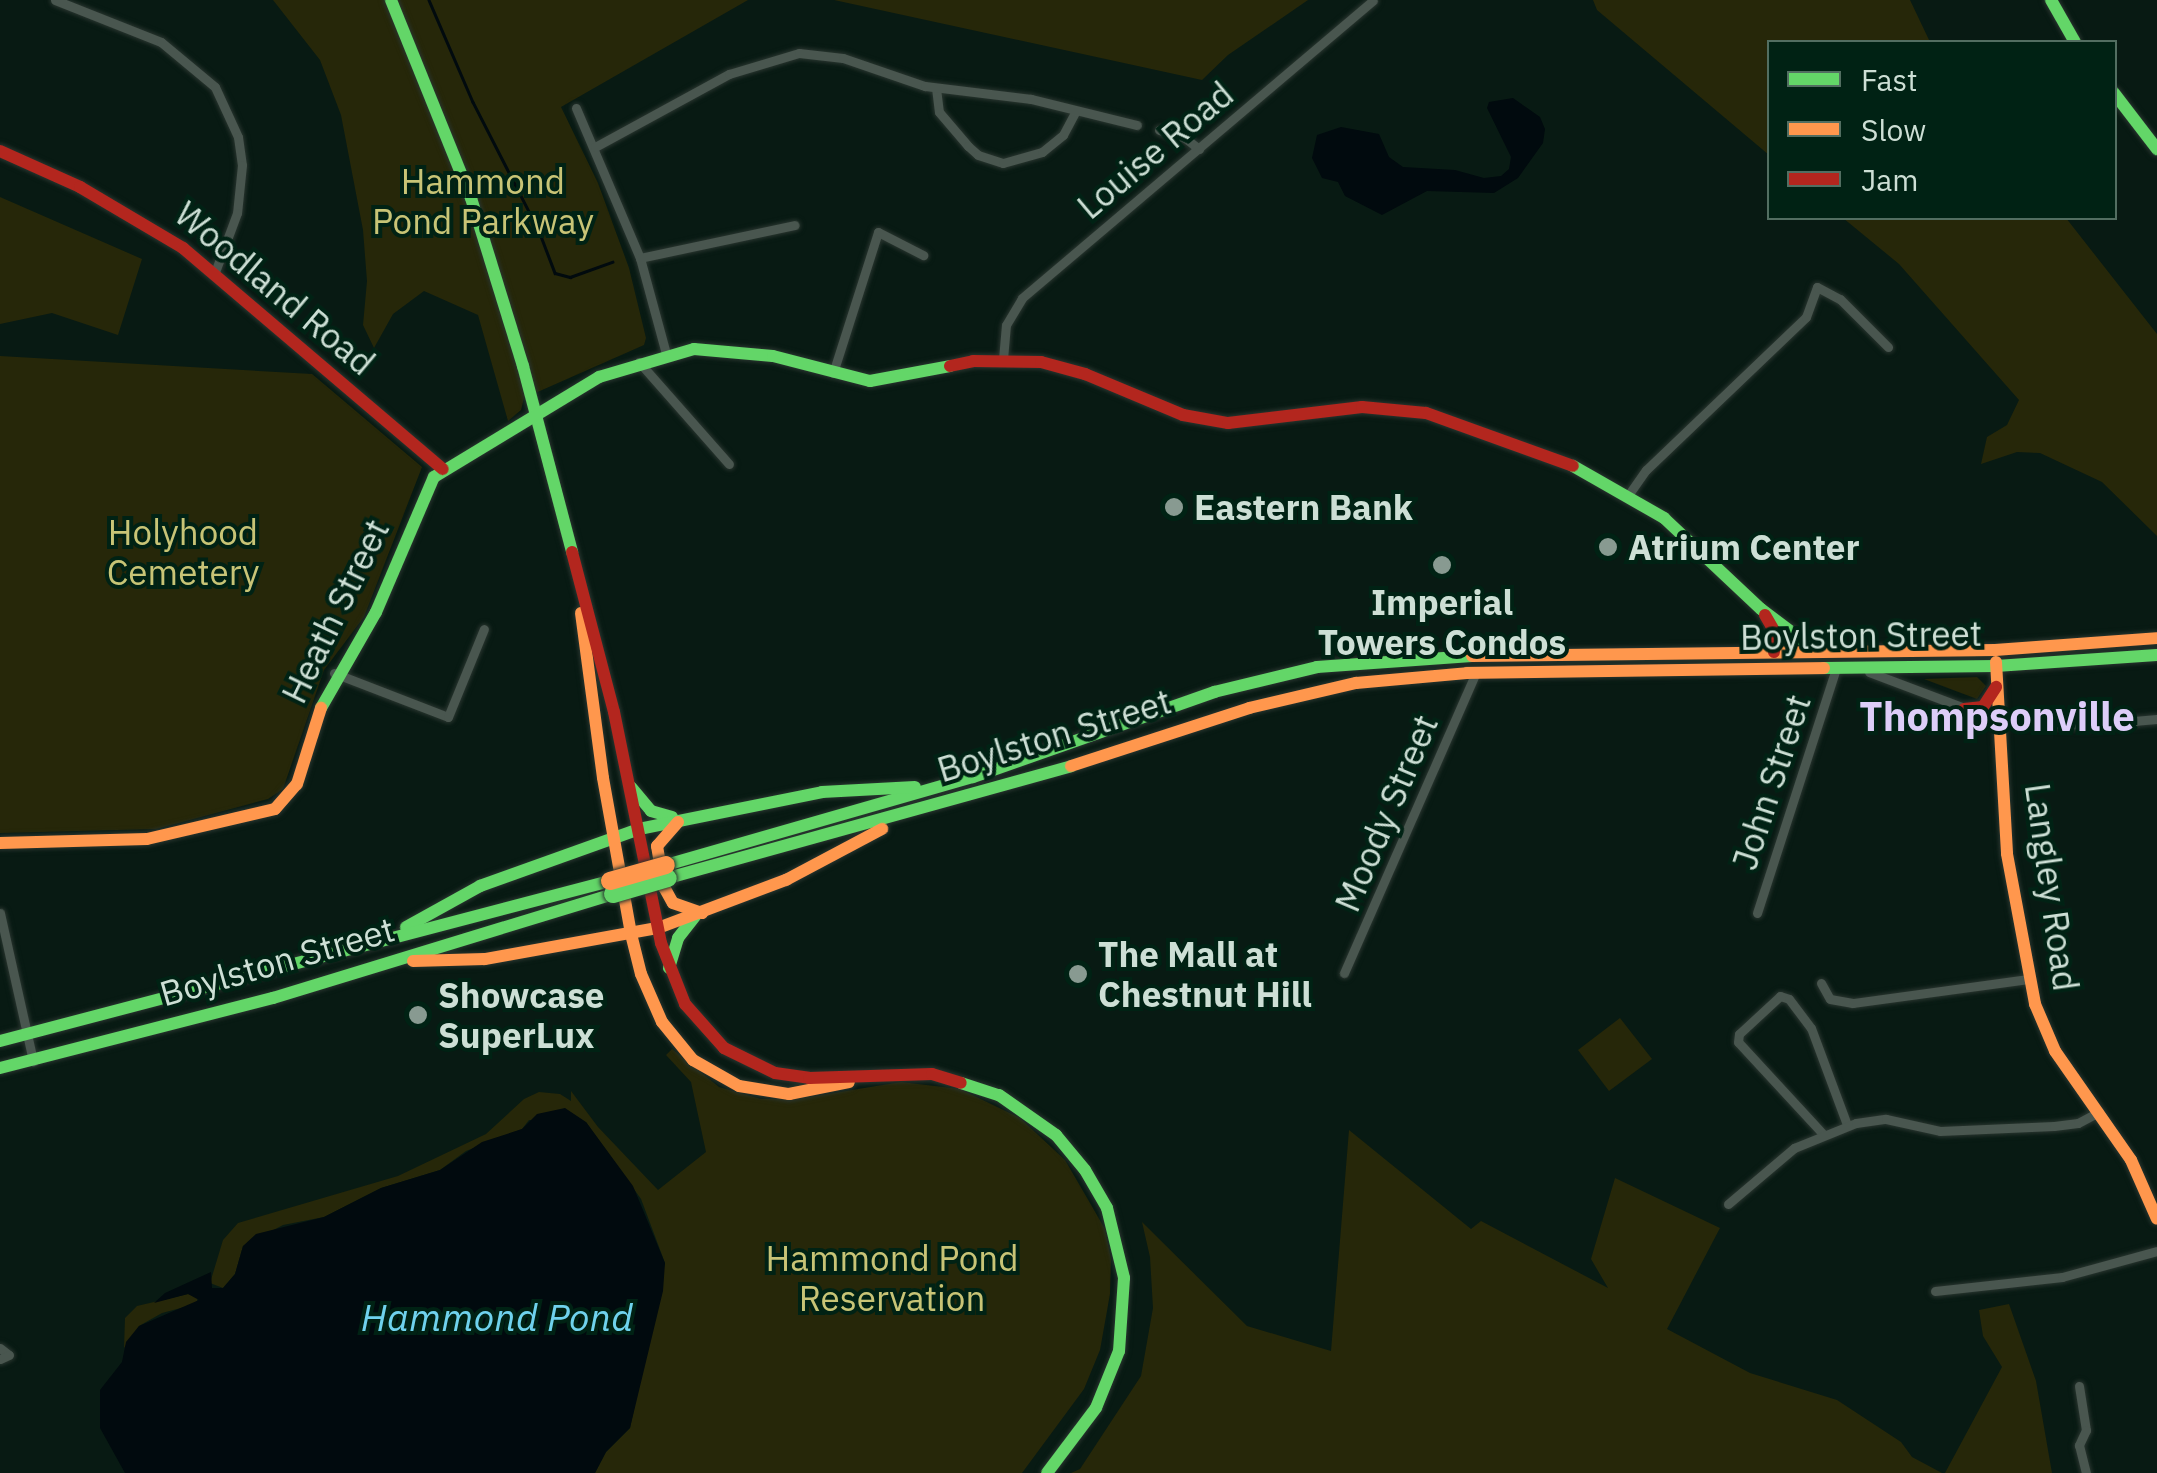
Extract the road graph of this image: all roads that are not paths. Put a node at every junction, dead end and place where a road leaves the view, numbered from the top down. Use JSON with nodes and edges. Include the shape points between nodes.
{"nodes":[{"id":1,"x":55,"y":0,"type":"edge"},
{"id":2,"x":391,"y":0,"type":"edge"},
{"id":3,"x":1373,"y":0,"type":"edge"},
{"id":4,"x":2051,"y":0,"type":"edge"},
{"id":5,"x":2075,"y":40,"type":"edge"},
{"id":6,"x":936,"y":88,"type":"junction"},
{"id":7,"x":2117,"y":96,"type":"edge"},
{"id":8,"x":576,"y":108,"type":"dead end"},
{"id":9,"x":1076,"y":110,"type":"junction"},
{"id":10,"x":1137,"y":125,"type":"dead end"},
{"id":11,"x":1160,"y":130,"type":"dead end"},
{"id":12,"x":595,"y":147,"type":"junction"},
{"id":13,"x":1199,"y":149,"type":"junction"},
{"id":14,"x":2157,"y":149,"type":"edge"},
{"id":15,"x":0,"y":151,"type":"edge"},
{"id":16,"x":795,"y":225,"type":"dead end"},
{"id":17,"x":923,"y":255,"type":"dead end"},
{"id":18,"x":640,"y":258,"type":"junction"},
{"id":19,"x":216,"y":272,"type":"junction"},
{"id":20,"x":1888,"y":347,"type":"dead end"},
{"id":21,"x":666,"y":354,"type":"junction"},
{"id":22,"x":1003,"y":359,"type":"junction"},
{"id":23,"x":639,"y":362,"type":"junction"},
{"id":24,"x":836,"y":374,"type":"junction"},
{"id":25,"x":536,"y":411,"type":"junction"},
{"id":26,"x":729,"y":464,"type":"dead end"},
{"id":27,"x":443,"y":469,"type":"junction"},
{"id":28,"x":1630,"y":494,"type":"junction"},
{"id":29,"x":580,"y":592,"type":"junction"},
{"id":30,"x":1761,"y":609,"type":"junction"},
{"id":31,"x":484,"y":629,"type":"dead end"},
{"id":32,"x":2157,"y":638,"type":"edge"},
{"id":33,"x":1774,"y":652,"type":"junction"},
{"id":34,"x":1818,"y":652,"type":"junction"},
{"id":35,"x":2157,"y":655,"type":"edge"},
{"id":36,"x":1996,"y":665,"type":"junction"},
{"id":37,"x":1836,"y":668,"type":"junction"},
{"id":38,"x":1860,"y":668,"type":"junction"},
{"id":39,"x":334,"y":673,"type":"junction"},
{"id":40,"x":1476,"y":673,"type":"junction"},
{"id":41,"x":1964,"y":709,"type":"junction"},
{"id":42,"x":2157,"y":719,"type":"edge"},
{"id":43,"x":2000,"y":720,"type":"junction"},
{"id":44,"x":630,"y":787,"type":"junction"},
{"id":45,"x":944,"y":794,"type":"junction"},
{"id":46,"x":688,"y":818,"type":"junction"},
{"id":47,"x":638,"y":829,"type":"junction"},
{"id":48,"x":612,"y":836,"type":"junction"},
{"id":49,"x":0,"y":843,"type":"edge"},
{"id":50,"x":611,"y":887,"type":"junction"},
{"id":51,"x":0,"y":913,"type":"edge"},
{"id":52,"x":1757,"y":913,"type":"dead end"},
{"id":53,"x":699,"y":914,"type":"junction"},
{"id":54,"x":658,"y":928,"type":"junction"},
{"id":55,"x":631,"y":934,"type":"junction"},
{"id":56,"x":390,"y":937,"type":"junction"},
{"id":57,"x":388,"y":963,"type":"junction"},
{"id":58,"x":669,"y":968,"type":"junction"},
{"id":59,"x":1344,"y":973,"type":"dead end"},
{"id":60,"x":2030,"y":979,"type":"junction"},
{"id":61,"x":1821,"y":983,"type":"dead end"},
{"id":62,"x":28,"y":1034,"type":"junction"},
{"id":63,"x":0,"y":1041,"type":"edge"},
{"id":64,"x":34,"y":1061,"type":"junction"},
{"id":65,"x":0,"y":1068,"type":"edge"},
{"id":66,"x":878,"y":1073,"type":"junction"},
{"id":67,"x":2099,"y":1112,"type":"junction"},
{"id":68,"x":1848,"y":1125,"type":"junction"},
{"id":69,"x":1823,"y":1134,"type":"junction"},
{"id":70,"x":1728,"y":1204,"type":"dead end"},
{"id":71,"x":2157,"y":1219,"type":"edge"},
{"id":72,"x":2157,"y":1251,"type":"edge"},
{"id":73,"x":1935,"y":1291,"type":"dead end"},
{"id":74,"x":0,"y":1348,"type":"edge"},
{"id":75,"x":0,"y":1360,"type":"edge"},
{"id":76,"x":2080,"y":1386,"type":"dead end"},
{"id":77,"x":1047,"y":1473,"type":"edge"},
{"id":78,"x":2086,"y":1473,"type":"edge"}],
"edges":[{"from":1,"to":19,"type":"street","via":[[161,42],[214,86],[238,136],[242,165],[237,213]]},
{"from":2,"to":25,"type":"main road","via":[[471,198]]},
{"from":3,"to":13,"type":"street","name":"Louise Road"},
{"from":4,"to":5,"type":"main road"},
{"from":6,"to":9,"type":"street"},
{"from":6,"to":9,"type":"street","via":[[940,112],[968,146],[1003,162],[1042,152]]},
{"from":6,"to":12,"type":"street","via":[[843,58],[784,55],[712,82]]},
{"from":7,"to":14,"type":"main road"},
{"from":8,"to":12,"type":"street"},
{"from":9,"to":10,"type":"street"},
{"from":11,"to":13,"type":"street"},
{"from":12,"to":18,"type":"street"},
{"from":13,"to":22,"type":"street","name":"Louise Road","via":[[1022,298],[1006,325]]},
{"from":15,"to":19,"type":"main road","name":"Woodland Road","via":[[144,223]]},
{"from":16,"to":18,"type":"street"},
{"from":17,"to":24,"type":"street","via":[[878,232]]},
{"from":18,"to":21,"type":"street"},
{"from":19,"to":27,"type":"main road","name":"Woodland Road"},
{"from":20,"to":28,"type":"street","via":[[1840,299],[1816,288],[1806,317],[1646,470]]},
{"from":21,"to":23,"type":"main road","name":"Heath Street"},
{"from":21,"to":24,"type":"main road","name":"Heath Street","via":[[733,350]]},
{"from":22,"to":24,"type":"main road","name":"Heath Street","via":[[880,381]]},
{"from":22,"to":28,"type":"main road","name":"Heath Street","via":[[1070,368],[1154,406],[1212,421],[1263,422],[1362,407],[1415,410],[1562,461]]},
{"from":23,"to":25,"type":"main road","name":"Heath Street"},
{"from":23,"to":26,"type":"street"},
{"from":25,"to":27,"type":"main road","name":"Heath Street"},
{"from":25,"to":29,"type":"main road"},
{"from":27,"to":39,"type":"main road","name":"Heath Street","via":[[428,488],[376,612]]},
{"from":28,"to":30,"type":"main road","name":"Heath Street"},
{"from":29,"to":44,"type":"main road"},
{"from":29,"to":48,"type":"main road"},
{"from":30,"to":33,"type":"main road","via":[[1775,632]]},
{"from":30,"to":34,"type":"main road","name":"Heath Street"},
{"from":31,"to":39,"type":"street","via":[[448,717]]},
{"from":32,"to":36,"type":"main road","name":"Boylston Street"},
{"from":33,"to":34,"type":"main road","name":"Boylston Street"},
{"from":33,"to":45,"type":"main road","name":"Boylston Street","via":[[1420,657],[1317,667],[1214,692]]},
{"from":34,"to":36,"type":"main road","name":"Boylston Street"},
{"from":35,"to":36,"type":"main road","name":"Boylston Street"},
{"from":36,"to":38,"type":"main road","name":"Boylston Street"},
{"from":36,"to":41,"type":"main road","via":[[1987,704]]},
{"from":36,"to":43,"type":"main road","name":"Langley Road"},
{"from":37,"to":38,"type":"main road","name":"Boylston Street"},
{"from":37,"to":40,"type":"main road","name":"Boylston Street"},
{"from":37,"to":52,"type":"street","name":"John Street"},
{"from":38,"to":41,"type":"street"},
{"from":39,"to":49,"type":"main road","name":"Heath Street","via":[[297,784],[276,809],[148,839]]},
{"from":40,"to":45,"type":"main road","name":"Boylston Street","via":[[1304,693]]},
{"from":40,"to":59,"type":"street","name":"Moody Street"},
{"from":41,"to":43,"type":"street"},
{"from":42,"to":43,"type":"street","via":[[2088,725]]},
{"from":43,"to":60,"type":"main road","name":"Langley Road","via":[[2008,854]]},
{"from":44,"to":46,"type":"main road","via":[[650,811]]},
{"from":44,"to":47,"type":"main road"},
{"from":45,"to":46,"type":"main road","via":[[834,790]]},
{"from":45,"to":50,"type":"main road","name":"Boylston Street","bridge":true},
{"from":45,"to":53,"type":"main road","via":[[786,880]]},
{"from":46,"to":47,"type":"main road"},
{"from":46,"to":53,"type":"main road","via":[[662,835],[658,862],[669,899]]},
{"from":47,"to":48,"type":"main road"},
{"from":47,"to":54,"type":"main road"},
{"from":48,"to":55,"type":"main road"},
{"from":48,"to":56,"type":"main road","via":[[480,886]]},
{"from":50,"to":56,"type":"main road","name":"Boylston Street"},
{"from":50,"to":57,"type":"main road","name":"Boylston Street"},
{"from":51,"to":62,"type":"street"},
{"from":53,"to":54,"type":"main road"},
{"from":53,"to":58,"type":"main road","via":[[678,938]]},
{"from":54,"to":55,"type":"main road"},
{"from":54,"to":58,"type":"main road"},
{"from":55,"to":57,"type":"main road","via":[[474,960]]},
{"from":55,"to":66,"type":"main road","via":[[662,1022],[707,1071],[779,1094]]},
{"from":56,"to":62,"type":"main road","name":"Boylston Street"},
{"from":57,"to":64,"type":"main road","name":"Boylston Street"},
{"from":58,"to":66,"type":"main road","via":[[698,1022],[745,1061],[791,1076]]},
{"from":60,"to":61,"type":"street","via":[[1852,1003],[1830,999]]},
{"from":60,"to":67,"type":"main road","name":"Langley Road","via":[[2050,1044]]},
{"from":62,"to":63,"type":"main road","name":"Boylston Street"},
{"from":62,"to":64,"type":"street"},
{"from":64,"to":65,"type":"main road","name":"Boylston Street"},
{"from":66,"to":77,"type":"main road","via":[[949,1078],[1014,1103],[1068,1148],[1108,1213],[1124,1278],[1120,1346],[1100,1403]]},
{"from":67,"to":68,"type":"street","via":[[2054,1126],[1940,1131],[1886,1119]]},
{"from":67,"to":71,"type":"main road","name":"Langley Road","via":[[2138,1172]]},
{"from":68,"to":69,"type":"street"},
{"from":68,"to":69,"type":"street","via":[[1811,1028],[1790,999],[1780,996],[1738,1042]]},
{"from":69,"to":70,"type":"street","via":[[1787,1152]]},
{"from":72,"to":73,"type":"street","via":[[2053,1279]]},
{"from":74,"to":75,"type":"street","via":[[9,1355]]},
{"from":76,"to":78,"type":"street","via":[[2086,1430],[2079,1445]]}]}
